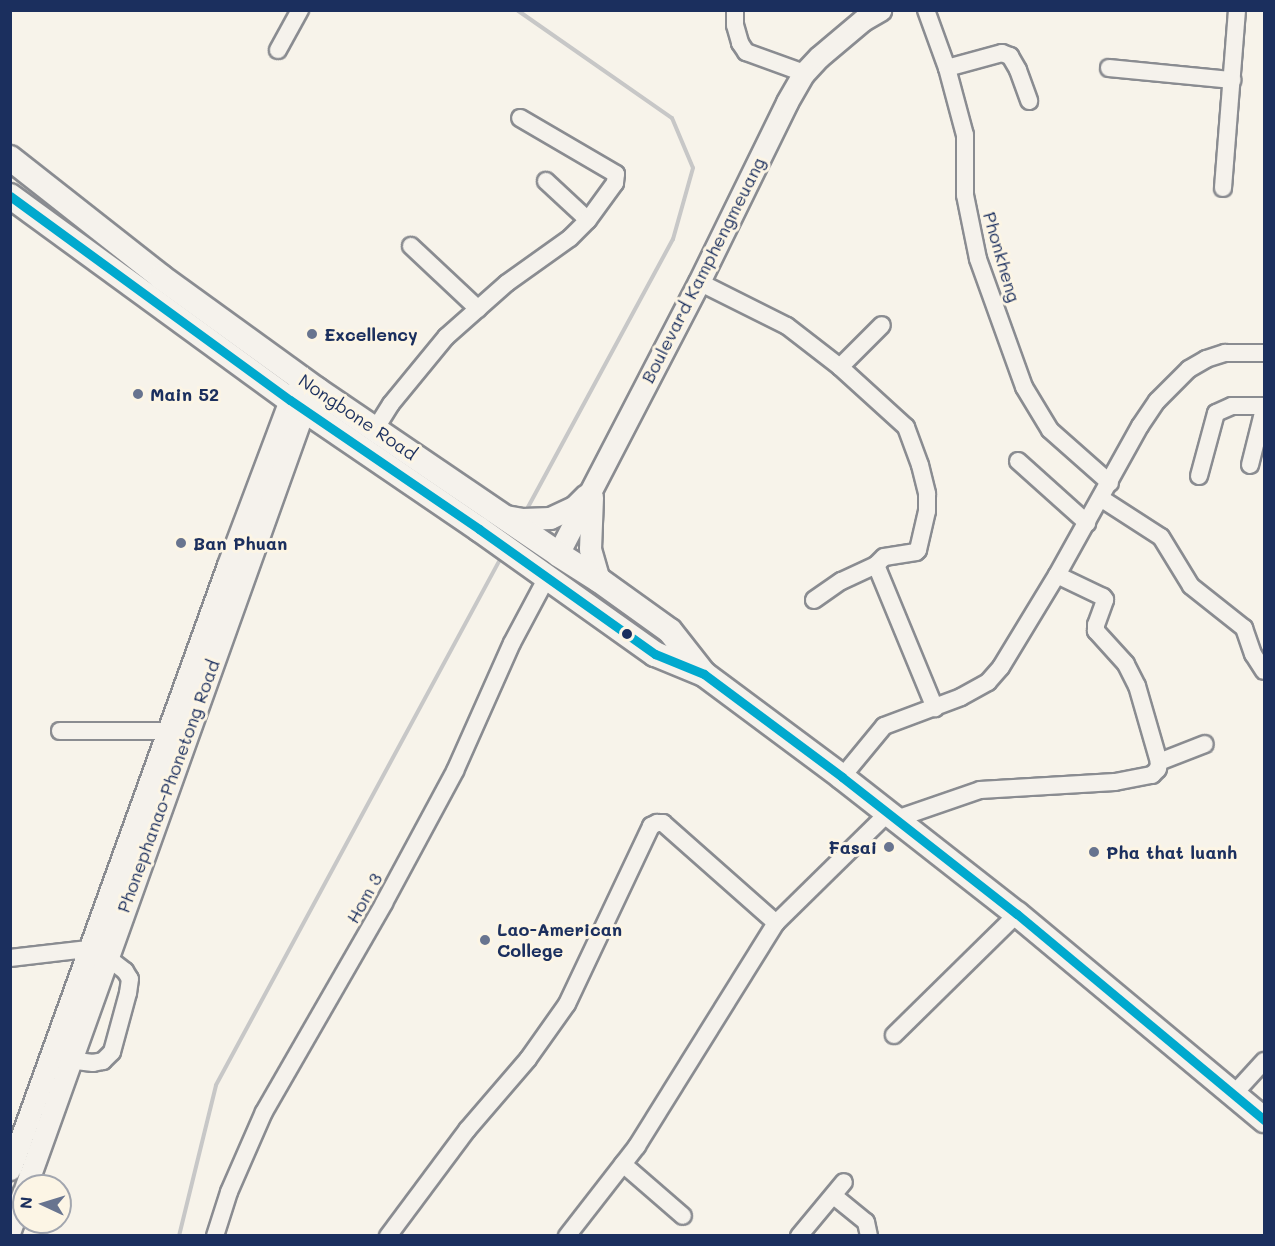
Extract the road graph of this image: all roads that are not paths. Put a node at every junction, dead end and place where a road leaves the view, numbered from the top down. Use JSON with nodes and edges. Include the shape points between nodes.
{"nodes":[{"id":1,"x":300,"y":10,"type":"edge"},
{"id":2,"x":735,"y":10,"type":"edge"},
{"id":3,"x":880,"y":10,"type":"edge"},
{"id":4,"x":926,"y":10,"type":"edge"},
{"id":5,"x":1237,"y":10,"type":"edge"},
{"id":6,"x":278,"y":50,"type":"dead end"},
{"id":7,"x":947,"y":68,"type":"junction"},
{"id":8,"x":1109,"y":68,"type":"dead end"},
{"id":9,"x":804,"y":73,"type":"junction"},
{"id":10,"x":1232,"y":80,"type":"junction"},
{"id":11,"x":1029,"y":101,"type":"dead end"},
{"id":12,"x":520,"y":118,"type":"dead end"},
{"id":13,"x":10,"y":158,"type":"edge"},
{"id":14,"x":546,"y":181,"type":"dead end"},
{"id":15,"x":1224,"y":188,"type":"dead end"},
{"id":16,"x":10,"y":196,"type":"edge"},
{"id":17,"x":588,"y":220,"type":"junction"},
{"id":18,"x":411,"y":246,"type":"dead end"},
{"id":19,"x":699,"y":282,"type":"junction"},
{"id":20,"x":478,"y":309,"type":"junction"},
{"id":21,"x":882,"y":325,"type":"dead end"},
{"id":22,"x":1264,"y":352,"type":"edge"},
{"id":23,"x":840,"y":367,"type":"junction"},
{"id":24,"x":304,"y":395,"type":"junction"},
{"id":25,"x":1264,"y":407,"type":"edge"},
{"id":26,"x":376,"y":428,"type":"junction"},
{"id":27,"x":1018,"y":461,"type":"dead end"},
{"id":28,"x":1250,"y":465,"type":"dead end"},
{"id":29,"x":1199,"y":476,"type":"dead end"},
{"id":30,"x":1110,"y":483,"type":"junction"},
{"id":31,"x":593,"y":488,"type":"junction"},
{"id":32,"x":1102,"y":499,"type":"junction"},
{"id":33,"x":490,"y":518,"type":"junction"},
{"id":34,"x":1087,"y":524,"type":"junction"},
{"id":35,"x":558,"y":554,"type":"junction"},
{"id":36,"x":876,"y":565,"type":"junction"},
{"id":37,"x":1057,"y":575,"type":"junction"},
{"id":38,"x":546,"y":579,"type":"junction"},
{"id":39,"x":599,"y":580,"type":"junction"},
{"id":40,"x":814,"y":600,"type":"dead end"},
{"id":41,"x":1264,"y":671,"type":"edge"},
{"id":42,"x":704,"y":674,"type":"junction"},
{"id":43,"x":936,"y":708,"type":"junction"},
{"id":44,"x":60,"y":730,"type":"dead end"},
{"id":45,"x":167,"y":731,"type":"junction"},
{"id":46,"x":1205,"y":744,"type":"dead end"},
{"id":47,"x":1159,"y":762,"type":"junction"},
{"id":48,"x":842,"y":777,"type":"junction"},
{"id":49,"x":892,"y":816,"type":"junction"},
{"id":50,"x":1017,"y":914,"type":"junction"},
{"id":51,"x":776,"y":923,"type":"junction"},
{"id":52,"x":98,"y":953,"type":"junction"},
{"id":53,"x":10,"y":958,"type":"edge"},
{"id":54,"x":894,"y":1035,"type":"dead end"},
{"id":55,"x":70,"y":1060,"type":"junction"},
{"id":56,"x":1264,"y":1061,"type":"edge"},
{"id":57,"x":1233,"y":1095,"type":"junction"},
{"id":58,"x":1264,"y":1120,"type":"edge"},
{"id":59,"x":623,"y":1164,"type":"junction"},
{"id":60,"x":11,"y":1165,"type":"edge"},
{"id":61,"x":30,"y":1174,"type":"edge"},
{"id":62,"x":683,"y":1216,"type":"dead end"},
{"id":63,"x":215,"y":1236,"type":"edge"},
{"id":64,"x":388,"y":1236,"type":"edge"},
{"id":65,"x":567,"y":1236,"type":"edge"},
{"id":66,"x":799,"y":1236,"type":"edge"},
{"id":67,"x":869,"y":1236,"type":"edge"}],
"edges":[{"from":1,"to":6,"type":"street"},
{"from":2,"to":9,"type":"street","via":[[735,26],[746,52]]},
{"from":3,"to":9,"type":"main road","name":"Boulevard Kamphengmeuang","via":[[838,40]]},
{"from":4,"to":7,"type":"street","name":"Phonkheng"},
{"from":5,"to":10,"type":"street"},
{"from":7,"to":11,"type":"street","via":[[1002,52],[1010,56],[1018,70]]},
{"from":7,"to":30,"type":"street","name":"Phonkheng","via":[[965,135],[964,195],[978,259],[1024,387],[1050,430]]},
{"from":8,"to":10,"type":"street"},
{"from":9,"to":19,"type":"main road","name":"Boulevard Kamphengmeuang"},
{"from":10,"to":15,"type":"street"},
{"from":12,"to":17,"type":"street","via":[[616,174],[615,183]]},
{"from":13,"to":24,"type":"highway","name":"Nongbone Road"},
{"from":14,"to":17,"type":"street"},
{"from":16,"to":24,"type":"highway","name":"Nongbone Road"},
{"from":17,"to":20,"type":"street"},
{"from":18,"to":20,"type":"street"},
{"from":19,"to":23,"type":"street","via":[[787,326]]},
{"from":19,"to":31,"type":"main road","name":"Boulevard Kamphengmeuang"},
{"from":20,"to":26,"type":"street","via":[[446,337]]},
{"from":21,"to":23,"type":"street"},
{"from":22,"to":30,"type":"street","via":[[1225,353],[1189,369],[1157,401]]},
{"from":23,"to":36,"type":"street","via":[[906,426],[927,494],[918,550],[884,557]]},
{"from":24,"to":26,"type":"highway","name":"Nongbone Road"},
{"from":24,"to":33,"type":"highway","name":"Nongbone Road"},
{"from":24,"to":45,"type":"main road","name":"Phonephanao-Phonetong Road"},
{"from":24,"to":52,"type":"main road","name":"Phonephanao-Phonetong Road"},
{"from":25,"to":28,"type":"street"},
{"from":25,"to":29,"type":"street","via":[[1232,406],[1216,413]]},
{"from":26,"to":33,"type":"highway","name":"Nongbone Road"},
{"from":27,"to":34,"type":"street"},
{"from":30,"to":32,"type":"street"},
{"from":31,"to":33,"type":"main road","via":[[574,507],[550,518]]},
{"from":31,"to":35,"type":"main road","name":"Boulevard Kamphengmeuang"},
{"from":31,"to":39,"type":"main road","via":[[590,549]]},
{"from":32,"to":34,"type":"street"},
{"from":32,"to":41,"type":"street","via":[[1161,537],[1191,586],[1244,628]]},
{"from":33,"to":35,"type":"highway","name":"Nongbone Road"},
{"from":33,"to":38,"type":"highway","name":"Nongbone Road","via":[[525,562]]},
{"from":34,"to":37,"type":"street"},
{"from":35,"to":38,"type":"highway"},
{"from":35,"to":39,"type":"highway","name":"Nongbone Road"},
{"from":36,"to":40,"type":"street","via":[[841,581]]},
{"from":36,"to":43,"type":"street"},
{"from":37,"to":43,"type":"street","via":[[988,682]]},
{"from":37,"to":47,"type":"street","via":[[1105,600],[1096,631],[1126,664],[1137,686]]},
{"from":38,"to":42,"type":"highway","name":"Nongbone Road","via":[[655,654]]},
{"from":38,"to":63,"type":"street","name":"Hom 3","via":[[512,643],[455,771],[264,1112],[229,1192]]},
{"from":39,"to":42,"type":"highway","name":"Nongbone Road","via":[[670,631]]},
{"from":42,"to":48,"type":"highway","name":"Nongbone Road"},
{"from":43,"to":48,"type":"street","via":[[884,726]]},
{"from":44,"to":45,"type":"street"},
{"from":45,"to":52,"type":"main road","name":"Phonephanao-Phonetong Road"},
{"from":46,"to":47,"type":"street"},
{"from":47,"to":49,"type":"street","via":[[1152,775],[1115,782],[980,790]]},
{"from":48,"to":49,"type":"highway","name":"Nongbone Road"},
{"from":49,"to":50,"type":"highway","name":"Nongbone Road"},
{"from":49,"to":51,"type":"street"},
{"from":50,"to":54,"type":"street"},
{"from":50,"to":57,"type":"highway","name":"Nongbone Road"},
{"from":51,"to":59,"type":"street"},
{"from":51,"to":64,"type":"street","via":[[663,824],[651,826],[567,1004]]},
{"from":52,"to":53,"type":"street"},
{"from":52,"to":55,"type":"main road","name":"Phonephanao-Phonetong Road"},
{"from":52,"to":55,"type":"street","via":[[125,971],[129,980],[112,1053],[93,1063]]},
{"from":52,"to":60,"type":"main road","name":"Phonephanao-Phonetong Road"},
{"from":55,"to":61,"type":"main road","name":"Phonephanao-Phonetong Road"},
{"from":56,"to":57,"type":"street"},
{"from":57,"to":58,"type":"highway","name":"Nongbone Road"},
{"from":59,"to":62,"type":"street"},
{"from":59,"to":65,"type":"street"},
{"from":66,"to":67,"type":"street","via":[[839,1189],[866,1222]]}]}
